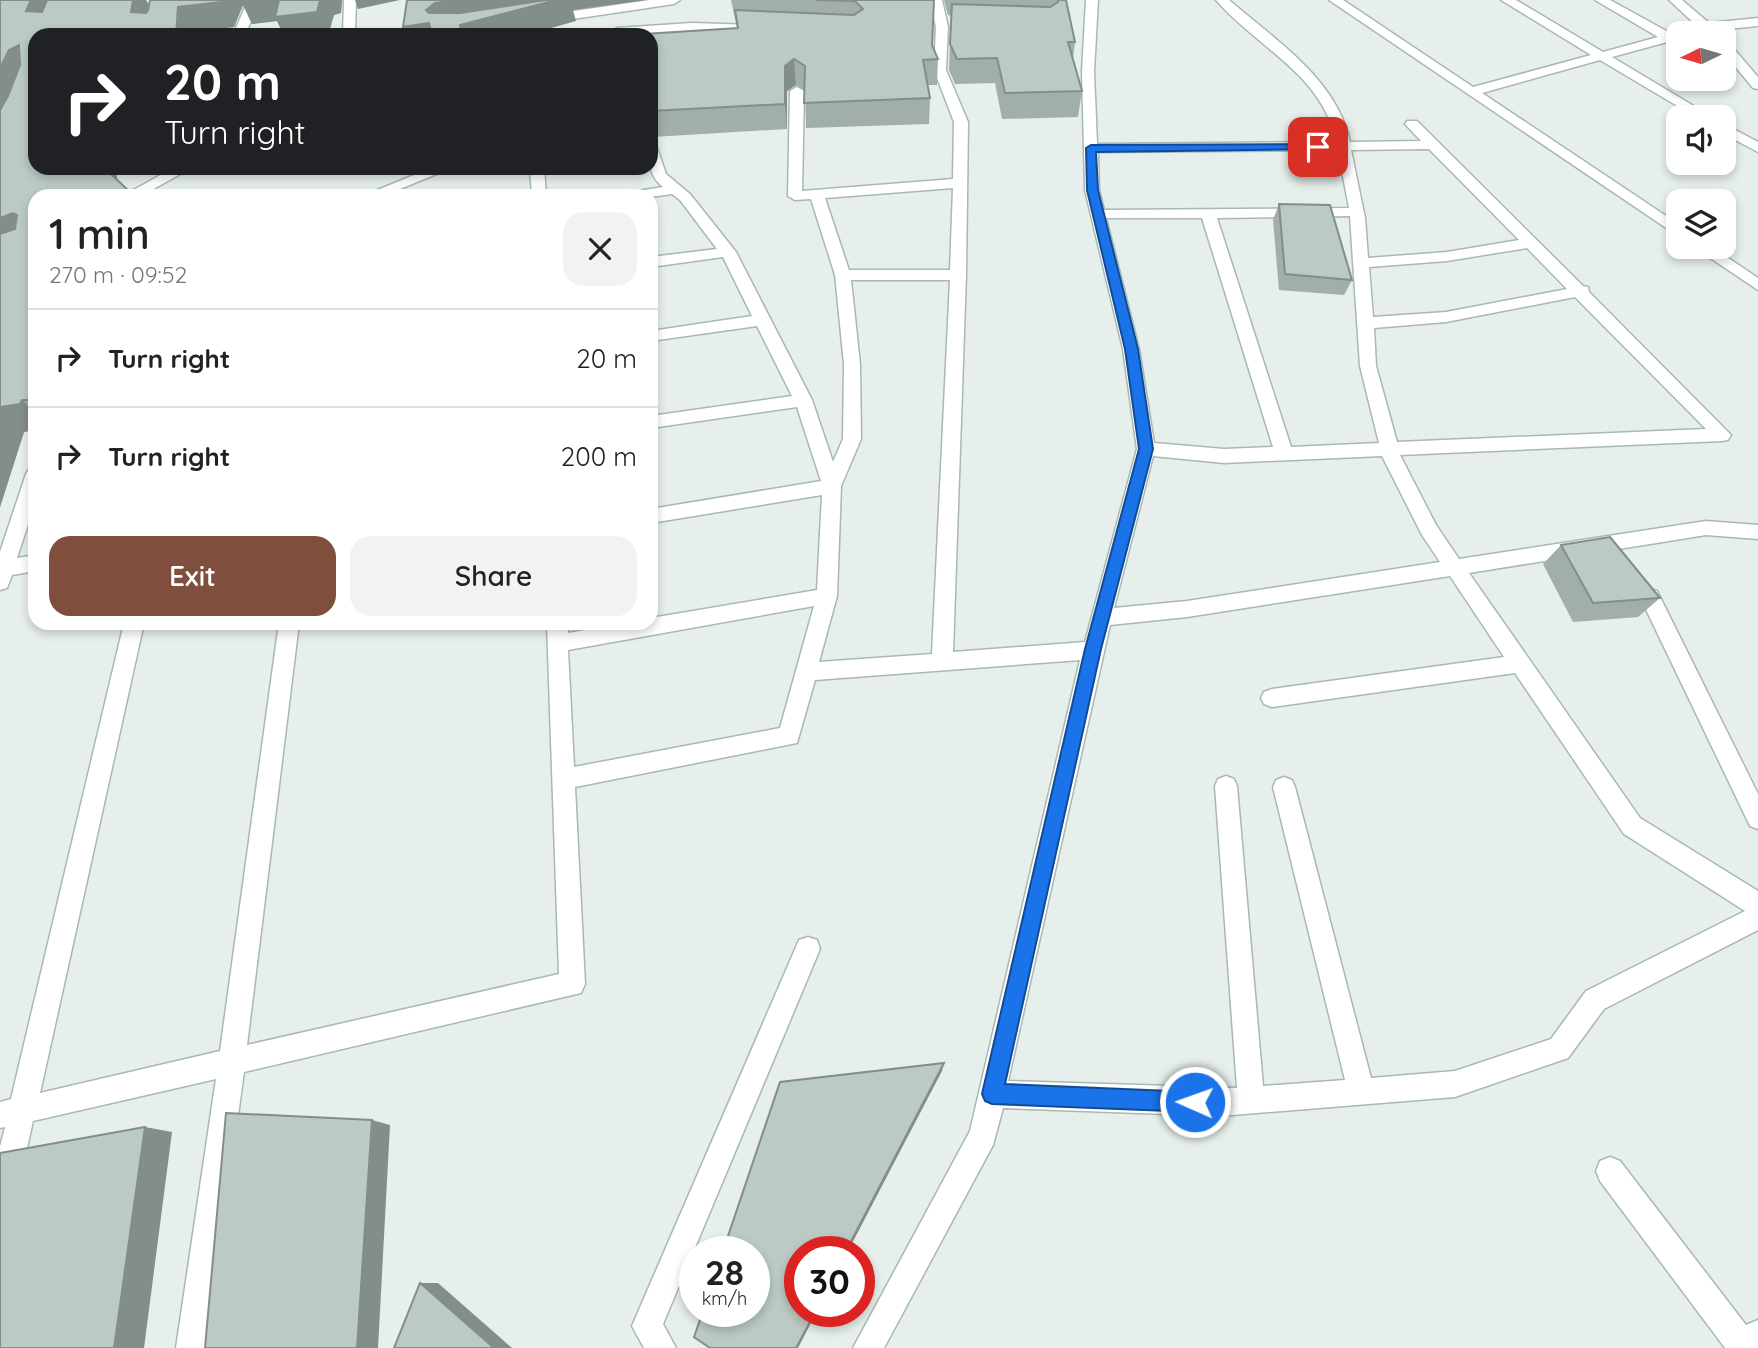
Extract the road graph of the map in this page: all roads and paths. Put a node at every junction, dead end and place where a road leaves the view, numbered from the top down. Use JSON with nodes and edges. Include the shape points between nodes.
{"nodes":[{"id":1,"x":254,"y":0,"type":"edge"},
{"id":2,"x":350,"y":0,"type":"edge"},
{"id":3,"x":674,"y":0,"type":"edge"},
{"id":4,"x":936,"y":0,"type":"edge"},
{"id":5,"x":1092,"y":0,"type":"edge"},
{"id":6,"x":1222,"y":0,"type":"edge"},
{"id":7,"x":1335,"y":0,"type":"edge"},
{"id":8,"x":1507,"y":0,"type":"edge"},
{"id":9,"x":1601,"y":0,"type":"edge"},
{"id":10,"x":1675,"y":0,"type":"edge"},
{"id":11,"x":614,"y":9,"type":"junction"},
{"id":12,"x":532,"y":21,"type":"edge"},
{"id":13,"x":1700,"y":21,"type":"edge"},
{"id":14,"x":1758,"y":22,"type":"edge"},
{"id":15,"x":1736,"y":26,"type":"edge"},
{"id":16,"x":242,"y":28,"type":"edge"},
{"id":17,"x":349,"y":28,"type":"edge"},
{"id":18,"x":616,"y":28,"type":"edge"},
{"id":19,"x":658,"y":30,"type":"edge"},
{"id":20,"x":773,"y":30,"type":"edge"},
{"id":21,"x":1666,"y":30,"type":"edge"},
{"id":22,"x":1666,"y":38,"type":"edge"},
{"id":23,"x":1601,"y":56,"type":"junction"},
{"id":24,"x":1736,"y":59,"type":"edge"},
{"id":25,"x":1758,"y":85,"type":"edge"},
{"id":26,"x":797,"y":91,"type":"dead end"},
{"id":27,"x":1473,"y":91,"type":"junction"},
{"id":28,"x":1685,"y":105,"type":"edge"},
{"id":29,"x":1412,"y":124,"type":"dead end"},
{"id":30,"x":1736,"y":135,"type":"edge"},
{"id":31,"x":1433,"y":145,"type":"junction"},
{"id":32,"x":1343,"y":147,"type":"junction"},
{"id":33,"x":1091,"y":148,"type":"junction"},
{"id":34,"x":1758,"y":148,"type":"edge"},
{"id":35,"x":658,"y":172,"type":"edge"},
{"id":36,"x":170,"y":175,"type":"edge"},
{"id":37,"x":426,"y":175,"type":"edge"},
{"id":38,"x":960,"y":183,"type":"junction"},
{"id":39,"x":676,"y":188,"type":"junction"},
{"id":40,"x":144,"y":189,"type":"edge"},
{"id":41,"x":388,"y":189,"type":"edge"},
{"id":42,"x":658,"y":191,"type":"edge"},
{"id":43,"x":817,"y":194,"type":"junction"},
{"id":44,"x":1356,"y":212,"type":"junction"},
{"id":45,"x":1208,"y":213,"type":"junction"},
{"id":46,"x":1098,"y":214,"type":"junction"},
{"id":47,"x":1666,"y":223,"type":"edge"},
{"id":48,"x":1532,"y":242,"type":"junction"},
{"id":49,"x":728,"y":252,"type":"junction"},
{"id":50,"x":1720,"y":259,"type":"edge"},
{"id":51,"x":658,"y":261,"type":"edge"},
{"id":52,"x":1361,"y":263,"type":"junction"},
{"id":53,"x":843,"y":275,"type":"junction"},
{"id":54,"x":958,"y":275,"type":"junction"},
{"id":55,"x":1758,"y":285,"type":"edge"},
{"id":56,"x":1582,"y":291,"type":"junction"},
{"id":57,"x":761,"y":320,"type":"junction"},
{"id":58,"x":1366,"y":323,"type":"junction"},
{"id":59,"x":658,"y":335,"type":"edge"},
{"id":60,"x":803,"y":400,"type":"junction"},
{"id":61,"x":658,"y":421,"type":"edge"},
{"id":62,"x":1389,"y":447,"type":"junction"},
{"id":63,"x":1146,"y":449,"type":"junction"},
{"id":64,"x":1284,"y":453,"type":"junction"},
{"id":65,"x":832,"y":486,"type":"junction"},
{"id":66,"x":28,"y":495,"type":"edge"},
{"id":67,"x":658,"y":515,"type":"edge"},
{"id":68,"x":1758,"y":531,"type":"edge"},
{"id":69,"x":28,"y":565,"type":"edge"},
{"id":70,"x":1455,"y":567,"type":"junction"},
{"id":71,"x":2,"y":573,"type":"edge"},
{"id":72,"x":827,"y":596,"type":"junction"},
{"id":73,"x":1650,"y":597,"type":"edge"},
{"id":74,"x":1102,"y":617,"type":"junction"},
{"id":75,"x":658,"y":619,"type":"edge"},
{"id":76,"x":132,"y":630,"type":"edge"},
{"id":77,"x":288,"y":630,"type":"edge"},
{"id":78,"x":579,"y":630,"type":"edge"},
{"id":79,"x":557,"y":633,"type":"edge"},
{"id":80,"x":1093,"y":649,"type":"junction"},
{"id":81,"x":942,"y":661,"type":"junction"},
{"id":82,"x":1521,"y":663,"type":"junction"},
{"id":83,"x":807,"y":672,"type":"junction"},
{"id":84,"x":1272,"y":698,"type":"dead end"},
{"id":85,"x":564,"y":779,"type":"junction"},
{"id":86,"x":1226,"y":786,"type":"dead end"},
{"id":87,"x":1284,"y":787,"type":"dead end"},
{"id":88,"x":1758,"y":818,"type":"edge"},
{"id":89,"x":1758,"y":905,"type":"edge"},
{"id":90,"x":1758,"y":917,"type":"edge"},
{"id":91,"x":808,"y":949,"type":"dead end"},
{"id":92,"x":232,"y":1062,"type":"junction"},
{"id":93,"x":1361,"y":1092,"type":"junction"},
{"id":94,"x":992,"y":1094,"type":"junction"},
{"id":95,"x":1251,"y":1100,"type":"junction"},
{"id":96,"x":11,"y":1112,"type":"edge"},
{"id":97,"x":1610,"y":1171,"type":"dead end"},
{"id":98,"x":0,"y":1208,"type":"edge"},
{"id":99,"x":1758,"y":1335,"type":"edge"},
{"id":100,"x":191,"y":1348,"type":"edge"},
{"id":101,"x":661,"y":1348,"type":"edge"},
{"id":102,"x":868,"y":1348,"type":"edge"}],
"edges":[{"from":1,"to":16,"type":"street"},
{"from":2,"to":17,"type":"street"},
{"from":3,"to":11,"type":"street"},
{"from":4,"to":38,"type":"street","via":[[948,22],[940,70],[961,122]]},
{"from":5,"to":33,"type":"street","via":[[1088,71]]},
{"from":6,"to":32,"type":"street","via":[[1310,76],[1339,122]]},
{"from":7,"to":27,"type":"street"},
{"from":8,"to":23,"type":"street"},
{"from":9,"to":21,"type":"street"},
{"from":10,"to":13,"type":"street"},
{"from":11,"to":12,"type":"street"},
{"from":11,"to":18,"type":"street"},
{"from":14,"to":15,"type":"street"},
{"from":19,"to":20,"type":"street"},
{"from":22,"to":23,"type":"street"},
{"from":23,"to":27,"type":"street"},
{"from":23,"to":28,"type":"street"},
{"from":24,"to":25,"type":"street"},
{"from":26,"to":43,"type":"street","via":[[795,196]]},
{"from":27,"to":47,"type":"street"},
{"from":29,"to":31,"type":"street"},
{"from":30,"to":34,"type":"street"},
{"from":31,"to":32,"type":"street"},
{"from":31,"to":48,"type":"street"},
{"from":32,"to":33,"type":"street"},
{"from":32,"to":44,"type":"street"},
{"from":33,"to":46,"type":"street"},
{"from":35,"to":39,"type":"street"},
{"from":36,"to":40,"type":"street"},
{"from":37,"to":41,"type":"street"},
{"from":38,"to":43,"type":"street"},
{"from":38,"to":54,"type":"street"},
{"from":39,"to":42,"type":"street"},
{"from":39,"to":49,"type":"street"},
{"from":43,"to":53,"type":"street"},
{"from":44,"to":45,"type":"street"},
{"from":44,"to":52,"type":"street"},
{"from":45,"to":46,"type":"street"},
{"from":45,"to":64,"type":"street"},
{"from":46,"to":63,"type":"street","via":[[1131,349]]},
{"from":48,"to":52,"type":"street","via":[[1434,259]]},
{"from":48,"to":56,"type":"street"},
{"from":49,"to":51,"type":"street"},
{"from":49,"to":57,"type":"street"},
{"from":50,"to":55,"type":"street"},
{"from":52,"to":58,"type":"street"},
{"from":53,"to":54,"type":"street"},
{"from":53,"to":65,"type":"street","via":[[852,364],[852,439]]},
{"from":54,"to":81,"type":"street"},
{"from":56,"to":58,"type":"street","via":[[1446,317]]},
{"from":56,"to":62,"type":"street","via":[[1722,435]]},
{"from":57,"to":59,"type":"street"},
{"from":57,"to":60,"type":"street"},
{"from":58,"to":62,"type":"street","via":[[1368,366]]},
{"from":60,"to":61,"type":"street"},
{"from":60,"to":65,"type":"street"},
{"from":62,"to":64,"type":"street"},
{"from":62,"to":70,"type":"street","via":[[1429,530]]},
{"from":63,"to":64,"type":"street","via":[[1224,456]]},
{"from":63,"to":74,"type":"street"},
{"from":65,"to":67,"type":"street"},
{"from":65,"to":72,"type":"street"},
{"from":66,"to":71,"type":"street"},
{"from":68,"to":70,"type":"street","via":[[1706,528]]},
{"from":69,"to":71,"type":"street"},
{"from":70,"to":74,"type":"street","via":[[1187,609]]},
{"from":70,"to":82,"type":"street"},
{"from":72,"to":75,"type":"street"},
{"from":72,"to":83,"type":"street"},
{"from":73,"to":88,"type":"street"},
{"from":74,"to":80,"type":"street"},
{"from":76,"to":96,"type":"street"},
{"from":77,"to":92,"type":"street"},
{"from":78,"to":79,"type":"street"},
{"from":79,"to":85,"type":"street"},
{"from":80,"to":81,"type":"street"},
{"from":80,"to":94,"type":"street"},
{"from":81,"to":83,"type":"street"},
{"from":82,"to":84,"type":"street"},
{"from":82,"to":89,"type":"street","via":[[1632,826]]},
{"from":83,"to":85,"type":"street","via":[[789,736]]},
{"from":85,"to":92,"type":"street","via":[[572,984]]},
{"from":86,"to":95,"type":"street"},
{"from":87,"to":93,"type":"street"},
{"from":90,"to":93,"type":"street","via":[[1595,1000],[1559,1049],[1455,1084]]},
{"from":91,"to":101,"type":"street","via":[[647,1326]]},
{"from":92,"to":96,"type":"street"},
{"from":92,"to":100,"type":"street"},
{"from":93,"to":95,"type":"street"},
{"from":94,"to":95,"type":"street","via":[[1220,1104]]},
{"from":94,"to":102,"type":"street","via":[[983,1135]]},
{"from":96,"to":98,"type":"street"},
{"from":97,"to":99,"type":"street","via":[[1741,1344]]}]}
